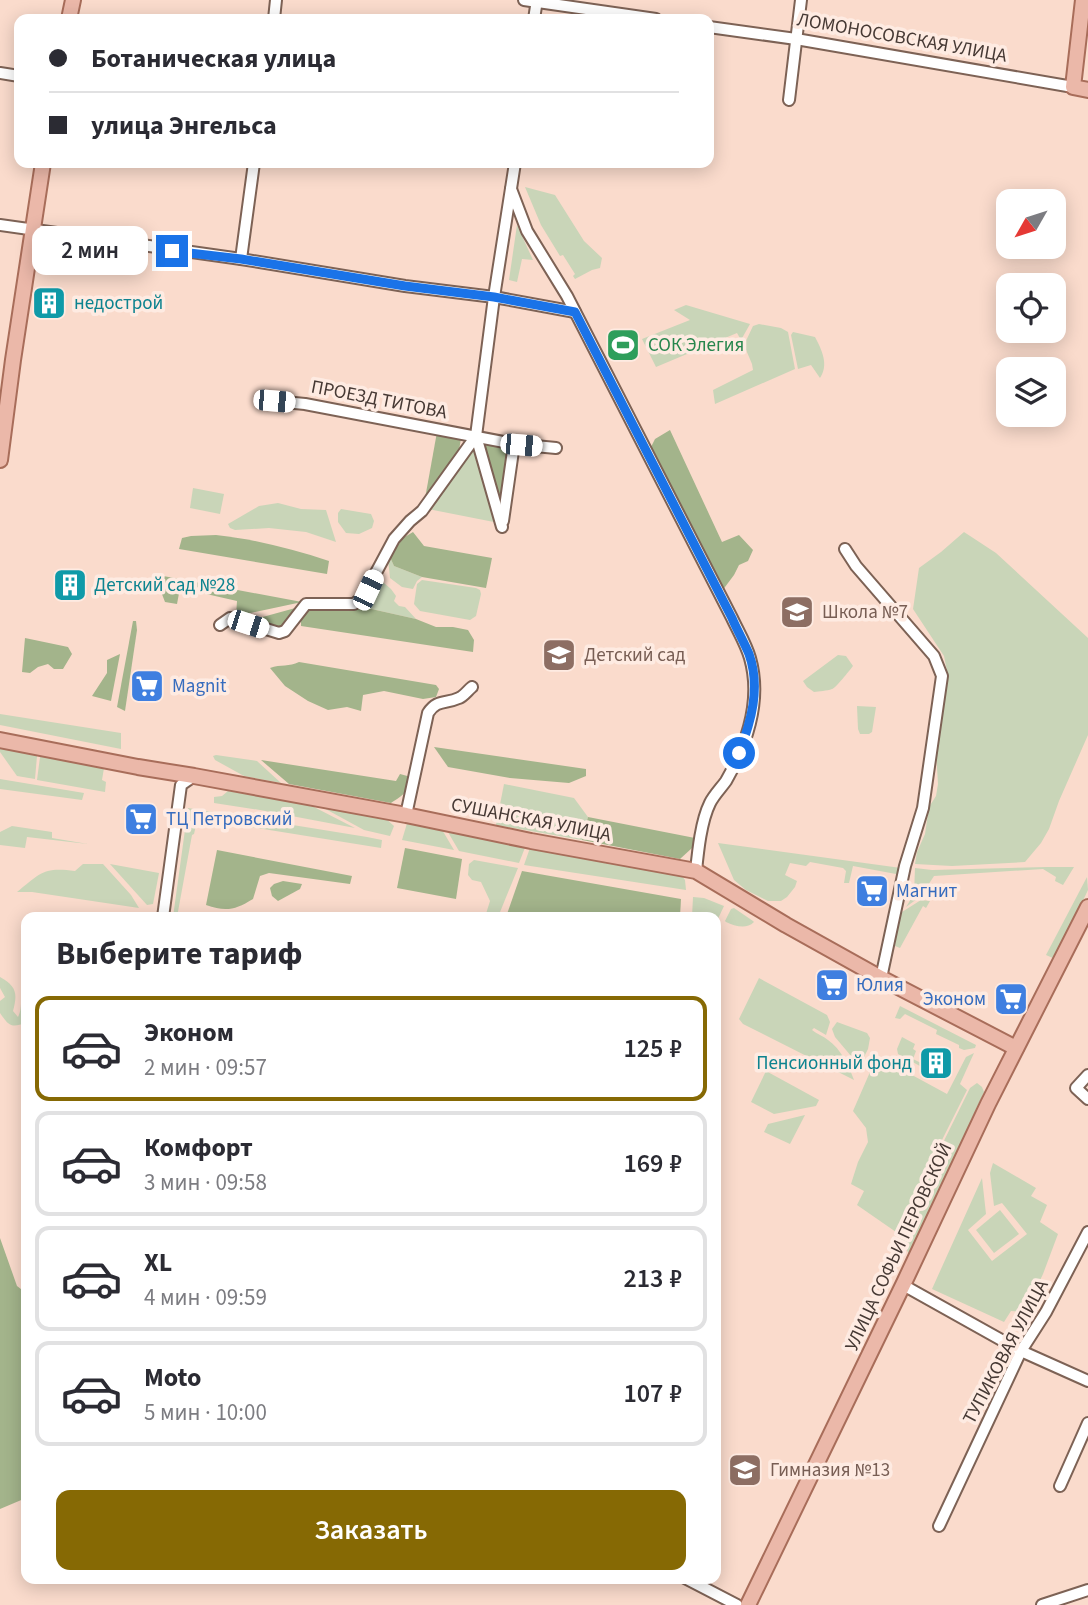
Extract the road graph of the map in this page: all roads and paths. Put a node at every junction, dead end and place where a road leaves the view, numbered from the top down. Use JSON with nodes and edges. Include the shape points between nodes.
{"nodes":[{"id":1,"x":524,"y":0,"type":"edge"},
{"id":2,"x":801,"y":0,"type":"edge"},
{"id":3,"x":1083,"y":0,"type":"edge"},
{"id":4,"x":537,"y":1,"type":"edge"},
{"id":5,"x":623,"y":14,"type":"edge"},
{"id":6,"x":714,"y":28,"type":"edge"},
{"id":7,"x":796,"y":39,"type":"junction"},
{"id":8,"x":1073,"y":87,"type":"junction"},
{"id":9,"x":1088,"y":90,"type":"edge"},
{"id":10,"x":789,"y":100,"type":"dead end"},
{"id":11,"x":42,"y":168,"type":"edge"},
{"id":12,"x":253,"y":168,"type":"edge"},
{"id":13,"x":514,"y":168,"type":"edge"},
{"id":14,"x":511,"y":189,"type":"junction"},
{"id":15,"x":0,"y":225,"type":"edge"},
{"id":16,"x":33,"y":229,"type":"junction"},
{"id":17,"x":241,"y":259,"type":"junction"},
{"id":18,"x":494,"y":297,"type":"junction"},
{"id":19,"x":575,"y":312,"type":"junction"},
{"id":20,"x":274,"y":401,"type":"dead end"},
{"id":21,"x":476,"y":436,"type":"junction"},
{"id":22,"x":1,"y":444,"type":"edge"},
{"id":23,"x":514,"y":444,"type":"junction"},
{"id":24,"x":556,"y":448,"type":"dead end"},
{"id":25,"x":0,"y":460,"type":"edge"},
{"id":26,"x":845,"y":549,"type":"dead end"},
{"id":27,"x":220,"y":625,"type":"dead end"},
{"id":28,"x":472,"y":687,"type":"dead end"},
{"id":29,"x":0,"y":740,"type":"edge"},
{"id":30,"x":194,"y":776,"type":"junction"},
{"id":31,"x":406,"y":815,"type":"junction"},
{"id":32,"x":696,"y":871,"type":"junction"},
{"id":33,"x":1088,"y":907,"type":"edge"},
{"id":34,"x":164,"y":912,"type":"edge"},
{"id":35,"x":881,"y":978,"type":"junction"},
{"id":36,"x":1016,"y":1048,"type":"junction"},
{"id":37,"x":1088,"y":1075,"type":"edge"},
{"id":38,"x":1088,"y":1099,"type":"edge"},
{"id":39,"x":1088,"y":1232,"type":"edge"},
{"id":40,"x":903,"y":1284,"type":"junction"},
{"id":41,"x":1021,"y":1351,"type":"junction"},
{"id":42,"x":1088,"y":1381,"type":"edge"},
{"id":43,"x":1088,"y":1423,"type":"edge"},
{"id":44,"x":1059,"y":1486,"type":"dead end"},
{"id":45,"x":939,"y":1526,"type":"dead end"},
{"id":46,"x":697,"y":1584,"type":"edge"},
{"id":47,"x":1088,"y":1590,"type":"edge"},
{"id":48,"x":737,"y":1605,"type":"edge"},
{"id":49,"x":748,"y":1605,"type":"edge"},
{"id":50,"x":1042,"y":1605,"type":"edge"}],
"edges":[{"from":1,"to":4,"type":"street"},
{"from":2,"to":7,"type":"street"},
{"from":3,"to":8,"type":"main road"},
{"from":4,"to":5,"type":"street"},
{"from":6,"to":7,"type":"street","name":"ЛОМОНОСОВСКАЯ УЛИЦА"},
{"from":7,"to":8,"type":"street","name":"ЛОМОНОСОВСКАЯ УЛИЦА"},
{"from":7,"to":10,"type":"street"},
{"from":8,"to":9,"type":"main road","name":"ЛОМОНОСОВСКАЯ УЛИЦА"},
{"from":11,"to":16,"type":"main road"},
{"from":12,"to":17,"type":"street"},
{"from":13,"to":14,"type":"street"},
{"from":14,"to":18,"type":"street"},
{"from":14,"to":19,"type":"street","via":[[527,231]]},
{"from":15,"to":16,"type":"street"},
{"from":16,"to":17,"type":"street"},
{"from":16,"to":22,"type":"main road"},
{"from":17,"to":18,"type":"street"},
{"from":18,"to":19,"type":"street"},
{"from":18,"to":21,"type":"street"},
{"from":19,"to":32,"type":"street","via":[[750,657],[755,693],[750,726],[725,781],[709,803]]},
{"from":20,"to":21,"type":"street","name":"ПРОЕЗД ТИТОВА"},
{"from":21,"to":23,"type":"street","name":"ПРОЕЗД ТИТОВА"},
{"from":21,"to":23,"type":"street","via":[[502,527]]},
{"from":21,"to":27,"type":"street","via":[[422,511],[394,539],[363,597],[354,604],[306,604],[279,633],[230,618]]},
{"from":22,"to":25,"type":"main road"},
{"from":23,"to":24,"type":"street","name":"ПРОЕЗД ТИТОВА"},
{"from":26,"to":35,"type":"street","via":[[934,656],[942,676],[923,808],[905,866]]},
{"from":28,"to":31,"type":"street","via":[[459,698],[430,709]]},
{"from":29,"to":30,"type":"main road","name":"СУШАНСКАЯ УЛИЦА"},
{"from":30,"to":31,"type":"main road","name":"СУШАНСКАЯ УЛИЦА"},
{"from":30,"to":34,"type":"street","via":[[181,785]]},
{"from":31,"to":32,"type":"main road","name":"СУШАНСКАЯ УЛИЦА"},
{"from":32,"to":35,"type":"main road","name":"СУШАНСКАЯ УЛИЦА"},
{"from":33,"to":36,"type":"main road","name":"УЛИЦА СОФЬИ ПЕРОВСКОЙ"},
{"from":35,"to":36,"type":"main road","name":"СУШАНСКАЯ УЛИЦА"},
{"from":36,"to":40,"type":"main road","name":"УЛИЦА СОФЬИ ПЕРОВСКОЙ"},
{"from":37,"to":38,"type":"street","via":[[1076,1088]]},
{"from":39,"to":41,"type":"street","name":"ТУПИКОВАЯ УЛИЦА"},
{"from":40,"to":41,"type":"street"},
{"from":40,"to":49,"type":"main road","name":"УЛИЦА СОФЬИ ПЕРОВСКОЙ"},
{"from":41,"to":42,"type":"street"},
{"from":41,"to":45,"type":"street","name":"ТУПИКОВАЯ УЛИЦА"},
{"from":43,"to":44,"type":"street"},
{"from":46,"to":48,"type":"street"},
{"from":47,"to":50,"type":"street"}]}
